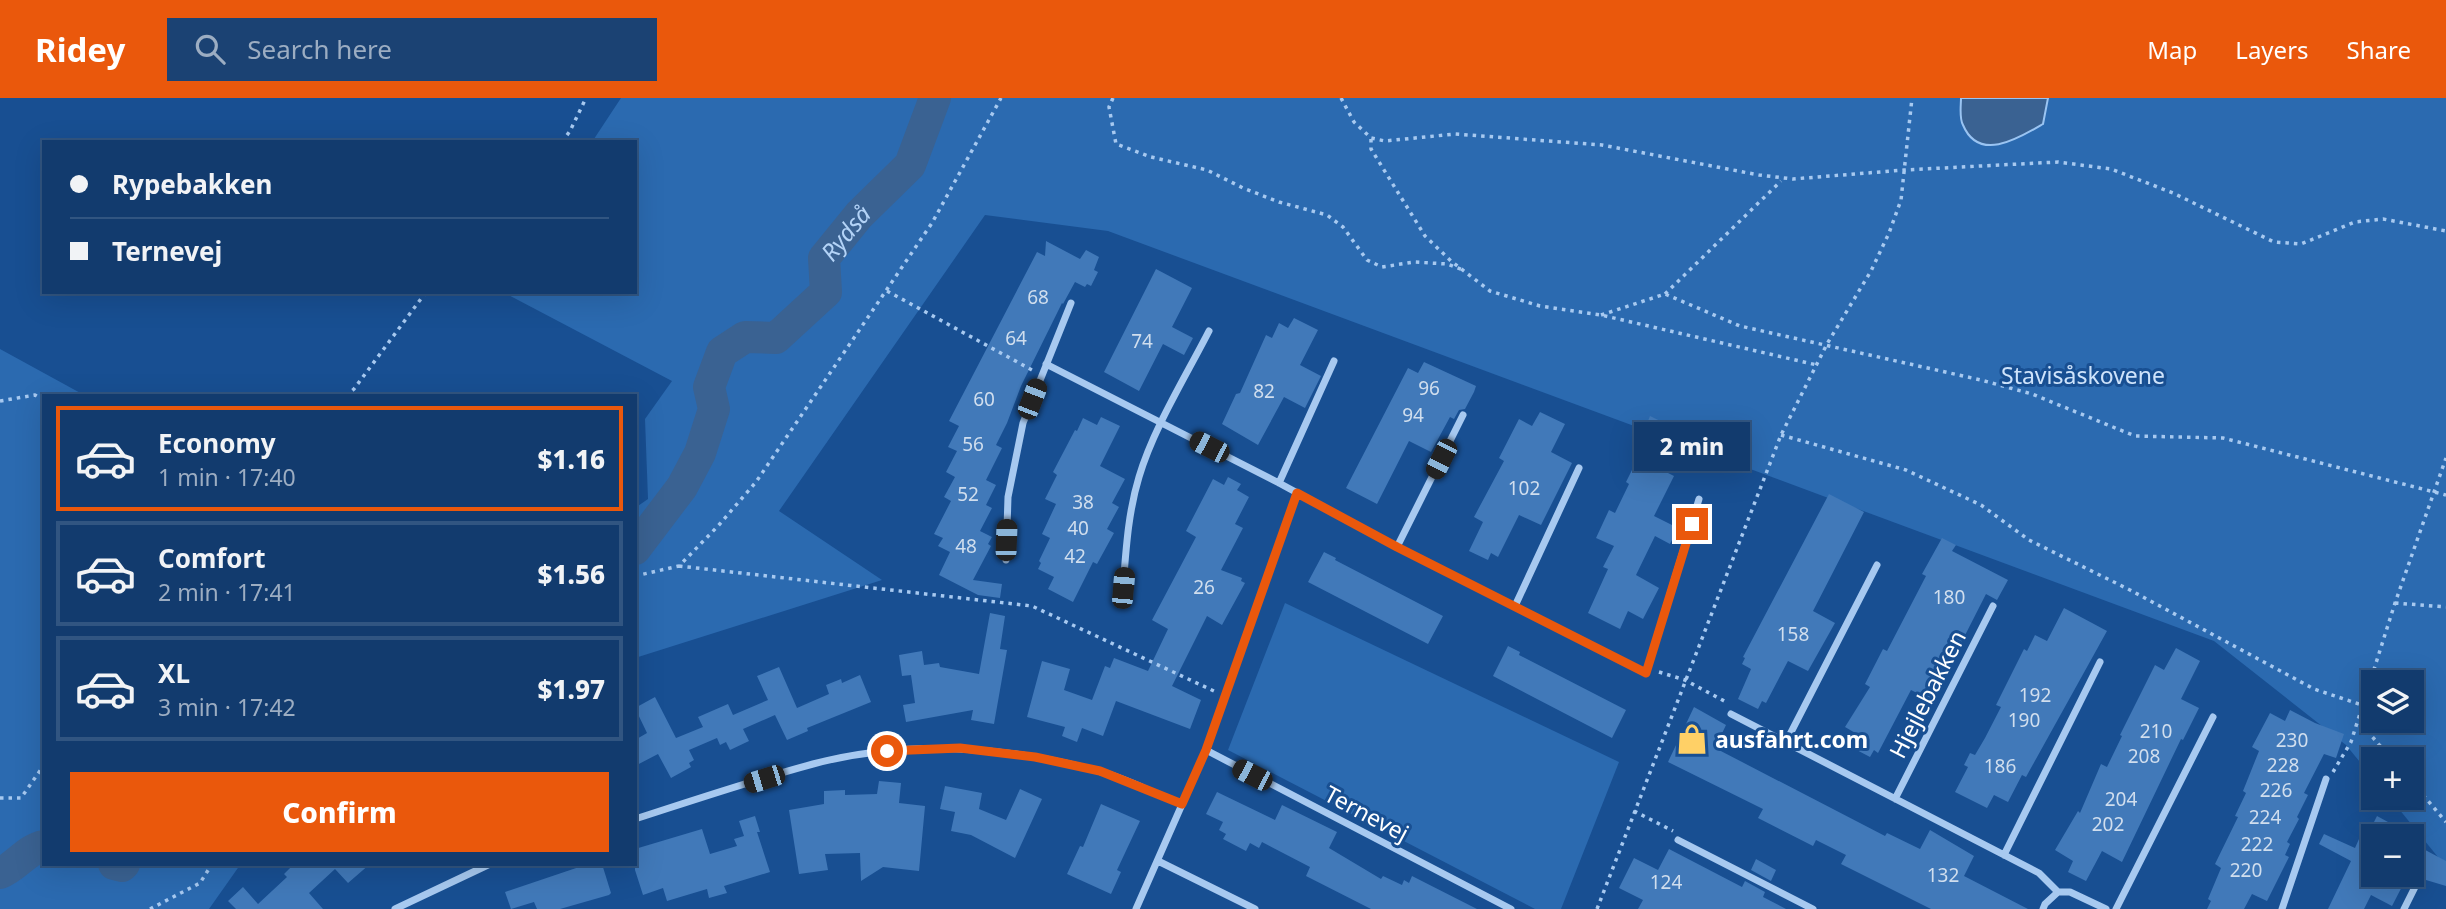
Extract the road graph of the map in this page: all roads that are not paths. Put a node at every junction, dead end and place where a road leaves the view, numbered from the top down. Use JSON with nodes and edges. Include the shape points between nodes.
{"nodes":[{"id":1,"x":1071,"y":303,"type":"dead end"},
{"id":2,"x":1209,"y":331,"type":"dead end"},
{"id":3,"x":1334,"y":361,"type":"dead end"},
{"id":4,"x":1046,"y":364,"type":"junction"},
{"id":5,"x":1463,"y":415,"type":"dead end"},
{"id":6,"x":1162,"y":423,"type":"junction"},
{"id":7,"x":1579,"y":468,"type":"dead end"},
{"id":8,"x":1279,"y":483,"type":"junction"},
{"id":9,"x":1297,"y":493,"type":"junction"},
{"id":10,"x":1699,"y":499,"type":"dead end"},
{"id":11,"x":1397,"y":547,"type":"junction"},
{"id":12,"x":1006,"y":561,"type":"dead end"},
{"id":13,"x":1877,"y":565,"type":"dead end"},
{"id":14,"x":1123,"y":588,"type":"dead end"},
{"id":15,"x":1515,"y":606,"type":"junction"},
{"id":16,"x":1993,"y":606,"type":"dead end"},
{"id":17,"x":2100,"y":662,"type":"dead end"},
{"id":18,"x":1731,"y":714,"type":"road end"},
{"id":19,"x":2213,"y":717,"type":"dead end"},
{"id":20,"x":1786,"y":742,"type":"junction"},
{"id":21,"x":1206,"y":750,"type":"junction"},
{"id":22,"x":2326,"y":779,"type":"road end"},
{"id":23,"x":1895,"y":799,"type":"junction"},
{"id":24,"x":1182,"y":804,"type":"junction"},
{"id":25,"x":637,"y":818,"type":"edge"},
{"id":26,"x":1678,"y":839,"type":"road end"},
{"id":27,"x":2004,"y":855,"type":"junction"},
{"id":28,"x":1158,"y":862,"type":"junction"},
{"id":29,"x":486,"y":866,"type":"edge"},
{"id":30,"x":2415,"y":887,"type":"edge"},
{"id":31,"x":2058,"y":892,"type":"junction"},
{"id":32,"x":395,"y":909,"type":"edge"},
{"id":33,"x":1136,"y":909,"type":"edge"},
{"id":34,"x":1255,"y":909,"type":"edge"},
{"id":35,"x":1511,"y":909,"type":"edge"},
{"id":36,"x":1814,"y":909,"type":"edge"},
{"id":37,"x":2043,"y":909,"type":"edge"},
{"id":38,"x":2106,"y":909,"type":"edge"},
{"id":39,"x":2116,"y":909,"type":"edge"},
{"id":40,"x":2282,"y":909,"type":"edge"},
{"id":41,"x":2404,"y":909,"type":"edge"}],
"edges":[{"from":1,"to":4,"type":"street"},
{"from":2,"to":6,"type":"street"},
{"from":3,"to":8,"type":"street"},
{"from":4,"to":6,"type":"street"},
{"from":4,"to":12,"type":"street","via":[[1023,423],[1008,498]]},
{"from":5,"to":11,"type":"street"},
{"from":6,"to":8,"type":"street"},
{"from":6,"to":14,"type":"street","via":[[1140,475],[1128,523]]},
{"from":7,"to":15,"type":"street"},
{"from":8,"to":9,"type":"street"},
{"from":9,"to":11,"type":"street"},
{"from":9,"to":21,"type":"street"},
{"from":10,"to":15,"type":"street","via":[[1646,673]]},
{"from":11,"to":15,"type":"street"},
{"from":13,"to":20,"type":"street"},
{"from":16,"to":23,"type":"street","name":"Hjejlebakken"},
{"from":17,"to":27,"type":"street"},
{"from":18,"to":20,"type":"street"},
{"from":19,"to":39,"type":"street"},
{"from":20,"to":23,"type":"street"},
{"from":21,"to":24,"type":"street"},
{"from":21,"to":35,"type":"street","name":"Ternevej"},
{"from":22,"to":40,"type":"street"},
{"from":23,"to":27,"type":"street"},
{"from":24,"to":25,"type":"street","via":[[1100,771],[960,748],[887,751],[816,763]]},
{"from":24,"to":28,"type":"street"},
{"from":26,"to":36,"type":"street"},
{"from":27,"to":31,"type":"street","via":[[2039,873]]},
{"from":28,"to":33,"type":"street"},
{"from":28,"to":34,"type":"street"},
{"from":29,"to":32,"type":"street"},
{"from":30,"to":41,"type":"street"},
{"from":31,"to":37,"type":"street"},
{"from":31,"to":38,"type":"street","via":[[2070,892]]}]}
